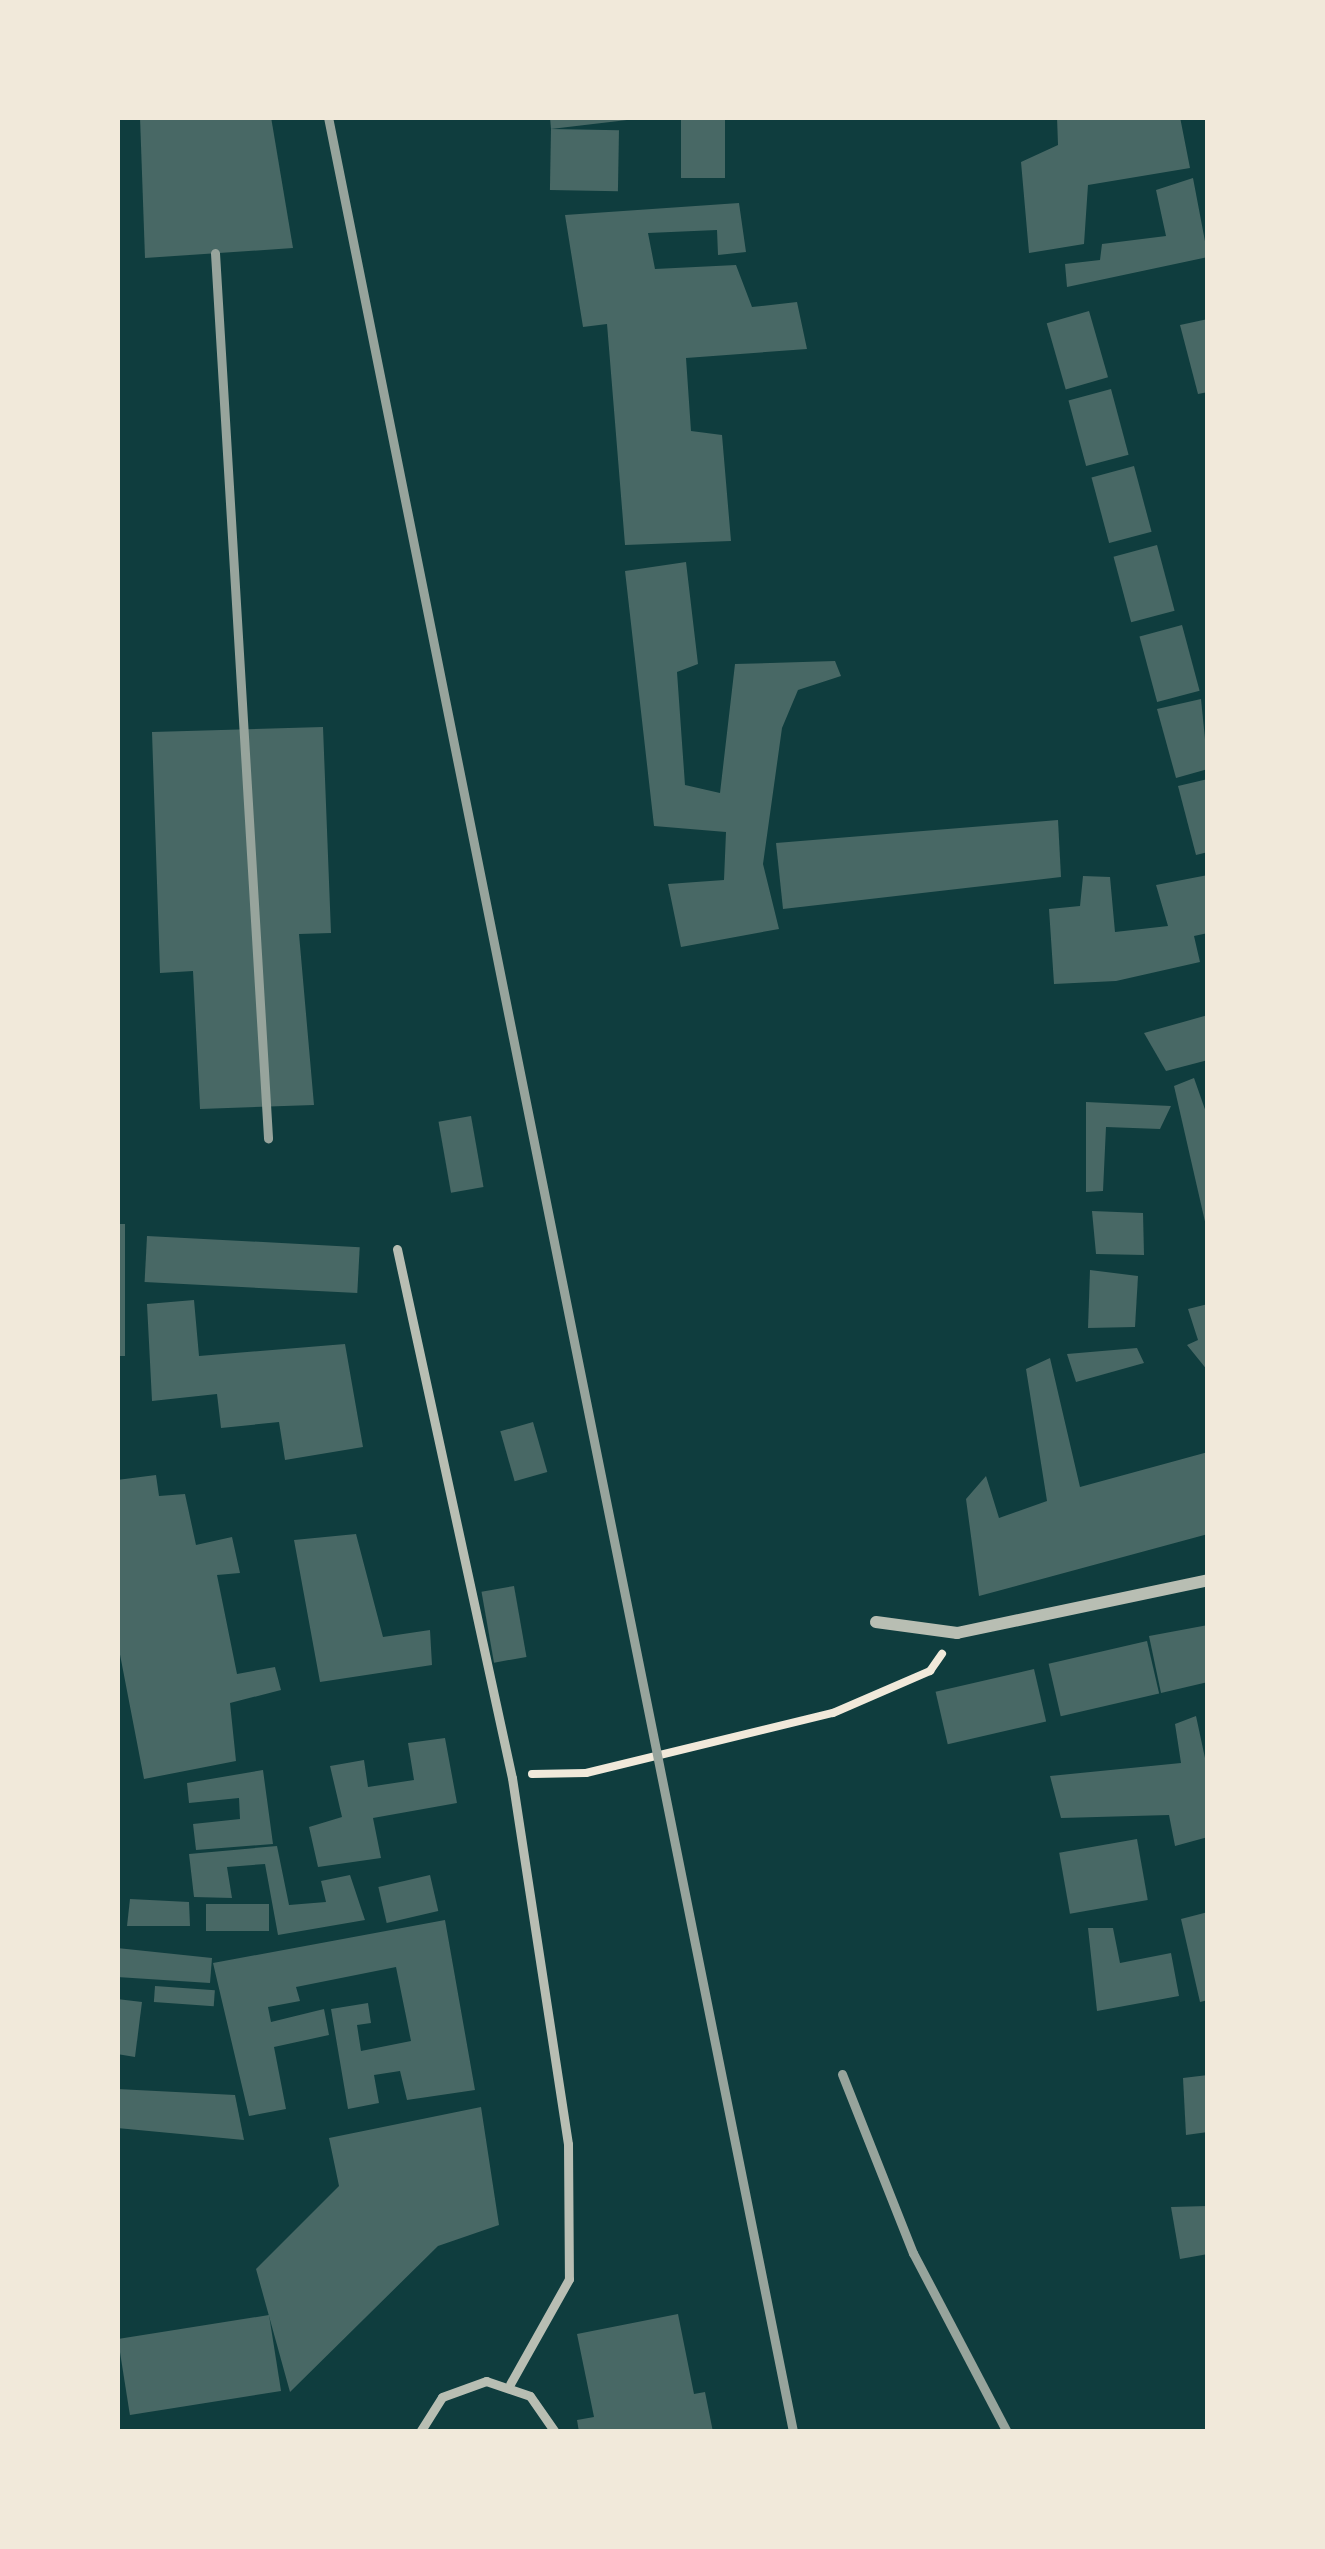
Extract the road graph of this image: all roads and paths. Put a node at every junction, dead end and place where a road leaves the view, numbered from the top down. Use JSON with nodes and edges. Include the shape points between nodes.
{"nodes":[{"id":1,"x":398,"y":1249,"type":"dead end"},
{"id":2,"x":1208,"y":1580,"type":"edge"},
{"id":3,"x":876,"y":1622,"type":"dead end"},
{"id":4,"x":930,"y":1671,"type":"dead end"},
{"id":5,"x":549,"y":1771,"type":"dead end"},
{"id":6,"x":510,"y":2384,"type":"junction"},
{"id":7,"x":420,"y":2432,"type":"edge"},
{"id":8,"x":555,"y":2432,"type":"edge"}],
"edges":[{"from":1,"to":6,"type":"lane","via":[[512,1778],[568,2144],[569,2279]]},
{"from":2,"to":3,"type":"street","via":[[957,1633]]},
{"from":4,"to":5,"type":"path","via":[[833,1713],[586,1773]]},
{"from":6,"to":7,"type":"lane","via":[[462,2385],[442,2396]]},
{"from":6,"to":8,"type":"lane","via":[[546,2412]]}]}
